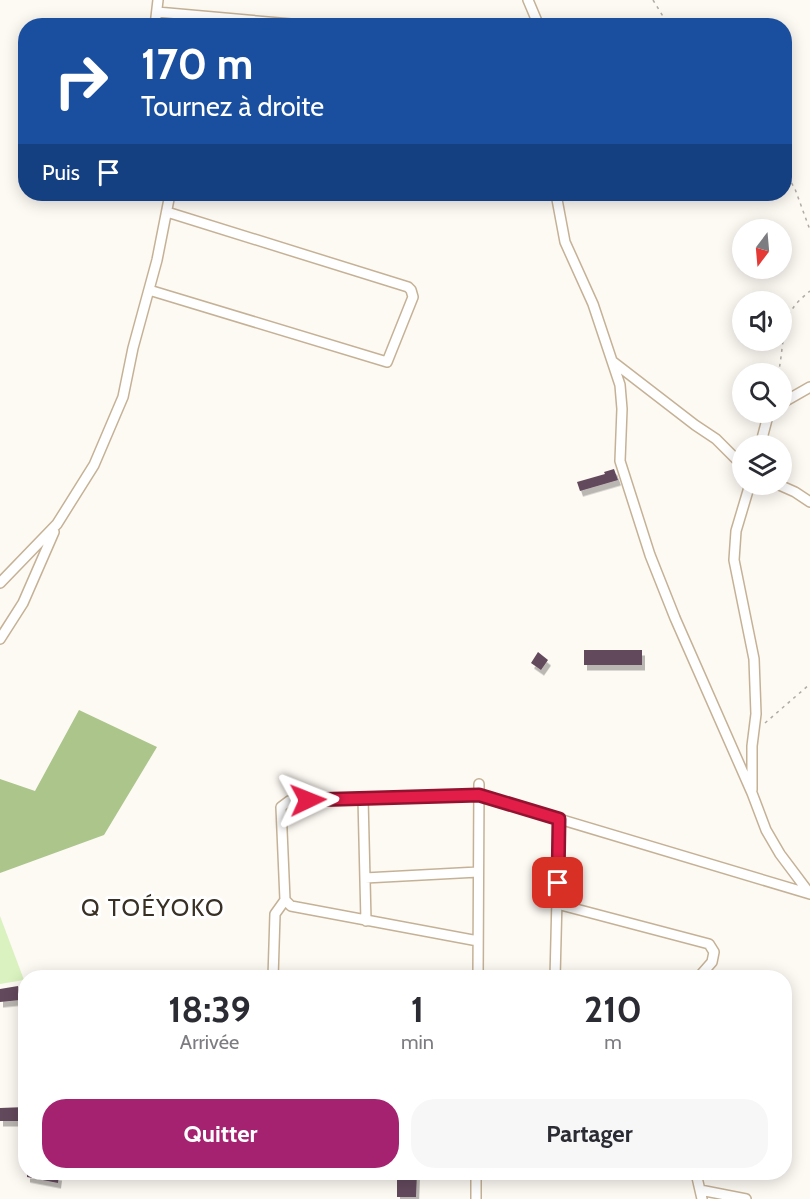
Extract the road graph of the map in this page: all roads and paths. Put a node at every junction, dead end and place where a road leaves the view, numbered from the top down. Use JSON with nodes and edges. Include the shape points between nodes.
{"nodes":[{"id":1,"x":158,"y":0,"type":"edge"},
{"id":2,"x":528,"y":0,"type":"edge"},
{"id":3,"x":653,"y":0,"type":"edge"},
{"id":4,"x":157,"y":12,"type":"junction"},
{"id":5,"x":156,"y":18,"type":"edge"},
{"id":6,"x":224,"y":18,"type":"edge"},
{"id":7,"x":535,"y":18,"type":"edge"},
{"id":8,"x":664,"y":18,"type":"edge"},
{"id":9,"x":792,"y":184,"type":"edge"},
{"id":10,"x":169,"y":201,"type":"edge"},
{"id":11,"x":557,"y":201,"type":"edge"},
{"id":12,"x":167,"y":212,"type":"junction"},
{"id":13,"x":810,"y":230,"type":"edge"},
{"id":14,"x":149,"y":290,"type":"junction"},
{"id":15,"x":810,"y":291,"type":"edge"},
{"id":16,"x":612,"y":361,"type":"junction"},
{"id":17,"x":781,"y":363,"type":"edge"},
{"id":18,"x":810,"y":387,"type":"edge"},
{"id":19,"x":792,"y":397,"type":"edge"},
{"id":20,"x":732,"y":455,"type":"edge"},
{"id":21,"x":792,"y":491,"type":"edge"},
{"id":22,"x":747,"y":495,"type":"edge"},
{"id":23,"x":810,"y":502,"type":"edge"},
{"id":24,"x":57,"y":524,"type":"junction"},
{"id":25,"x":0,"y":583,"type":"edge"},
{"id":26,"x":0,"y":639,"type":"edge"},
{"id":27,"x":810,"y":684,"type":"edge"},
{"id":28,"x":754,"y":730,"type":"junction"},
{"id":29,"x":479,"y":783,"type":"dead end"},
{"id":30,"x":752,"y":793,"type":"junction"},
{"id":31,"x":479,"y":795,"type":"junction"},
{"id":32,"x":363,"y":798,"type":"junction"},
{"id":33,"x":559,"y":819,"type":"junction"},
{"id":34,"x":478,"y":872,"type":"junction"},
{"id":35,"x":365,"y":878,"type":"junction"},
{"id":36,"x":810,"y":894,"type":"edge"},
{"id":37,"x":285,"y":900,"type":"junction"},
{"id":38,"x":557,"y":904,"type":"junction"},
{"id":39,"x":366,"y":921,"type":"junction"},
{"id":40,"x":478,"y":941,"type":"junction"},
{"id":41,"x":273,"y":970,"type":"edge"},
{"id":42,"x":479,"y":970,"type":"edge"},
{"id":43,"x":555,"y":970,"type":"edge"},
{"id":44,"x":705,"y":970,"type":"edge"},
{"id":45,"x":476,"y":1180,"type":"edge"},
{"id":46,"x":701,"y":1194,"type":"edge"},
{"id":47,"x":476,"y":1199,"type":"edge"},
{"id":48,"x":746,"y":1199,"type":"edge"}],
"edges":[{"from":1,"to":4,"type":"street"},
{"from":2,"to":7,"type":"street"},
{"from":3,"to":8,"type":"path"},
{"from":4,"to":5,"type":"street"},
{"from":4,"to":6,"type":"street"},
{"from":9,"to":13,"type":"path"},
{"from":10,"to":12,"type":"street"},
{"from":11,"to":16,"type":"street","via":[[565,242],[593,304]]},
{"from":12,"to":14,"type":"street"},
{"from":12,"to":14,"type":"street","via":[[408,287],[413,297],[387,362]]},
{"from":14,"to":24,"type":"street","via":[[123,397],[94,465]]},
{"from":15,"to":17,"type":"path","via":[[791,309]]},
{"from":16,"to":20,"type":"street","via":[[708,432]]},
{"from":16,"to":30,"type":"street","via":[[622,409],[620,460],[643,532],[675,618]]},
{"from":18,"to":19,"type":"street"},
{"from":21,"to":23,"type":"street"},
{"from":22,"to":28,"type":"street","via":[[736,531],[734,560],[754,659]]},
{"from":24,"to":25,"type":"street"},
{"from":24,"to":26,"type":"street","via":[[23,603]]},
{"from":27,"to":28,"type":"path"},
{"from":28,"to":30,"type":"street"},
{"from":29,"to":31,"type":"street"},
{"from":30,"to":36,"type":"street","via":[[766,830]]},
{"from":31,"to":32,"type":"street"},
{"from":31,"to":33,"type":"street"},
{"from":31,"to":34,"type":"street"},
{"from":32,"to":35,"type":"street"},
{"from":32,"to":37,"type":"street","via":[[289,801],[281,807]]},
{"from":33,"to":36,"type":"street"},
{"from":33,"to":38,"type":"street"},
{"from":34,"to":35,"type":"street"},
{"from":34,"to":40,"type":"street"},
{"from":35,"to":39,"type":"street"},
{"from":37,"to":39,"type":"street","via":[[291,906]]},
{"from":37,"to":41,"type":"street","via":[[274,914]]},
{"from":38,"to":43,"type":"street"},
{"from":38,"to":44,"type":"street","via":[[709,944],[714,952]]},
{"from":39,"to":40,"type":"street"},
{"from":40,"to":42,"type":"street"},
{"from":45,"to":47,"type":"street"},
{"from":46,"to":48,"type":"street"}]}
